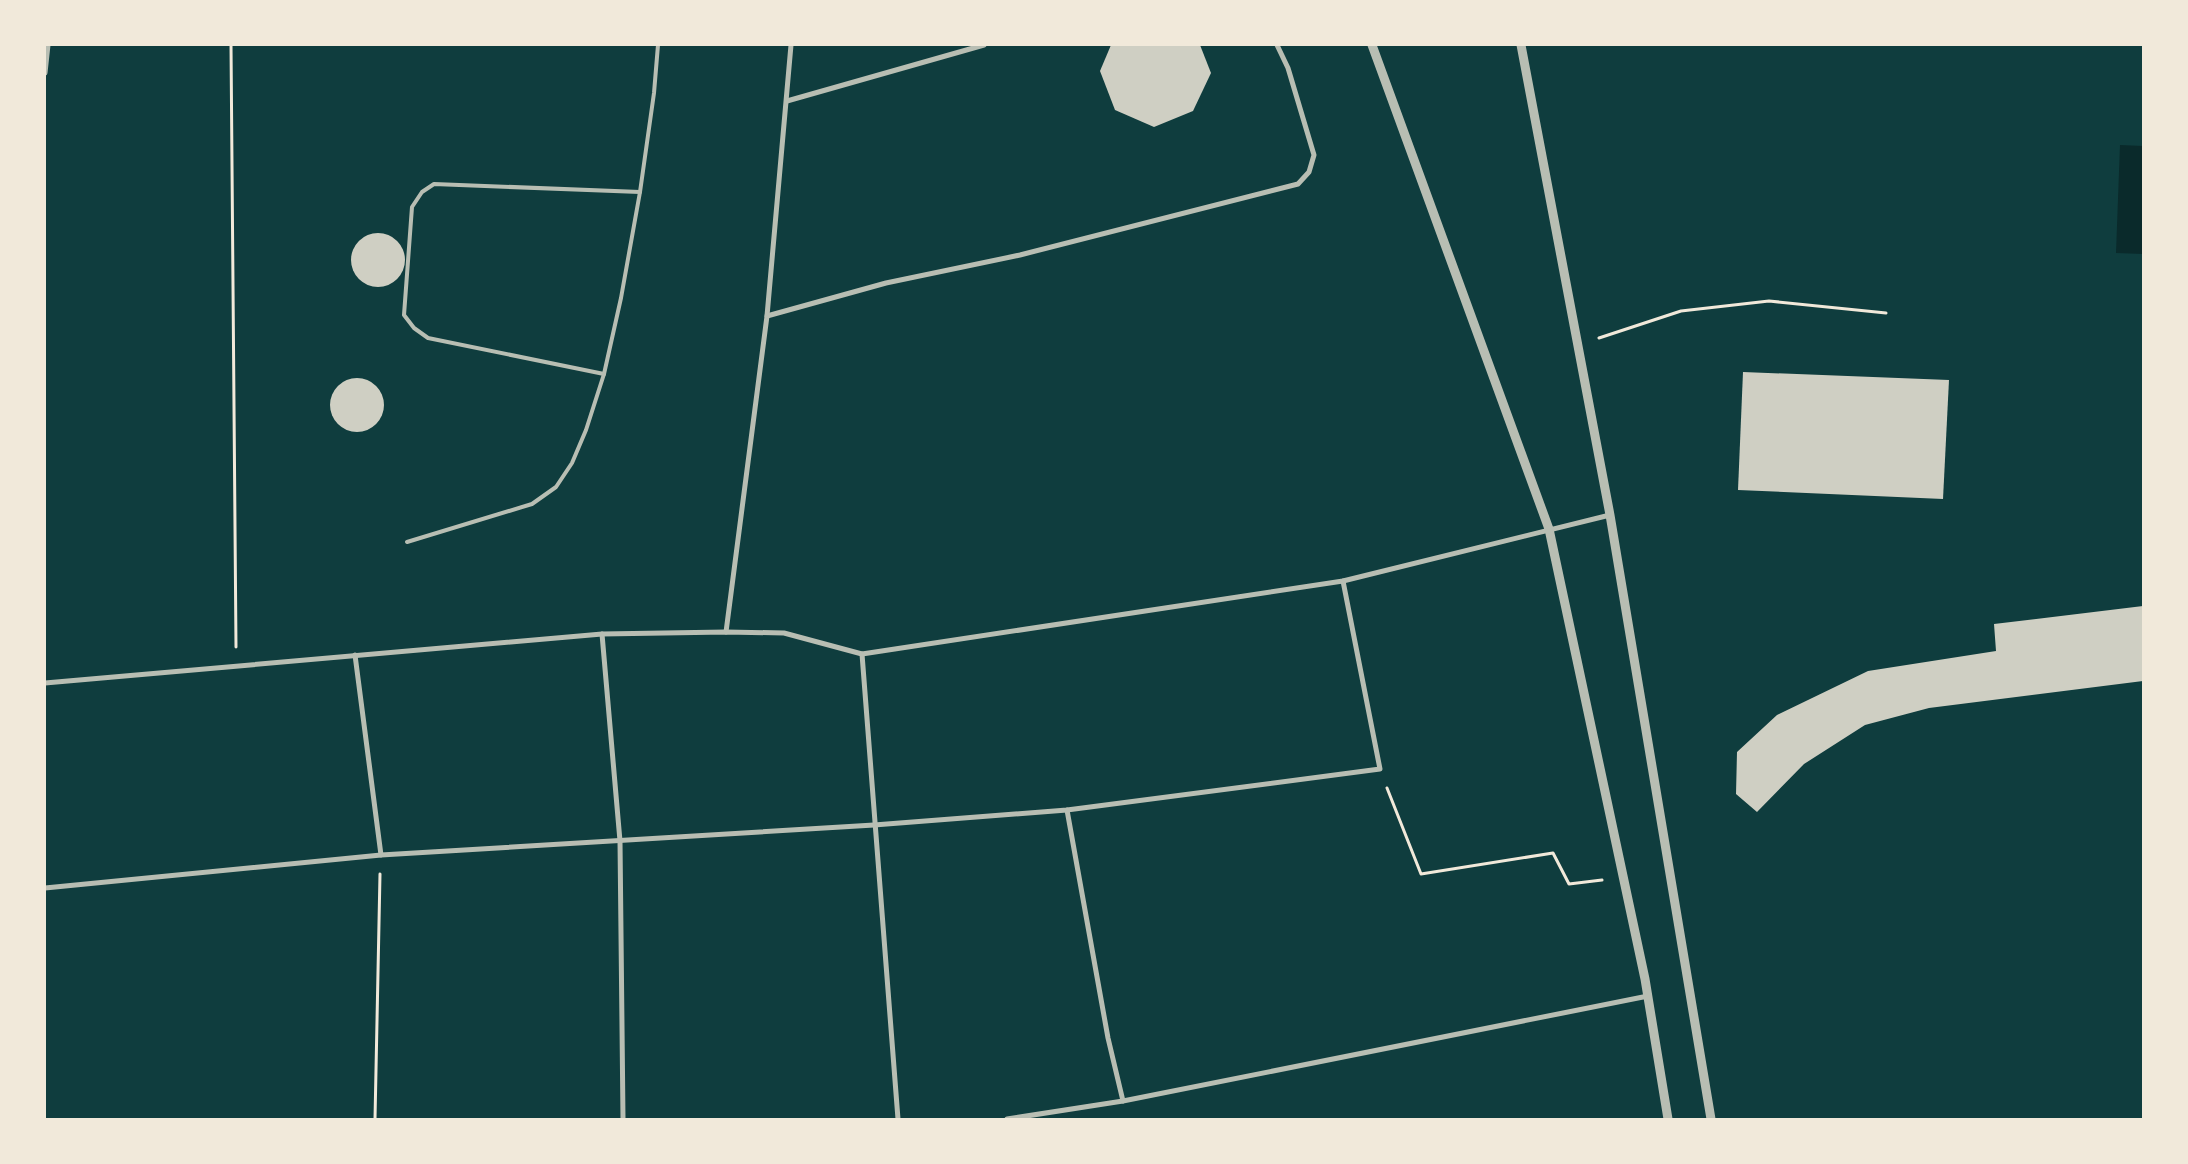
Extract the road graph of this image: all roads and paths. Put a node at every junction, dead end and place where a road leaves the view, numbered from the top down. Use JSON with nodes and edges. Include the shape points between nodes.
{"nodes":[{"id":1,"x":48,"y":45,"type":"edge"},
{"id":2,"x":231,"y":45,"type":"edge"},
{"id":3,"x":658,"y":45,"type":"edge"},
{"id":4,"x":791,"y":45,"type":"edge"},
{"id":5,"x":984,"y":45,"type":"edge"},
{"id":6,"x":1277,"y":45,"type":"edge"},
{"id":7,"x":1372,"y":45,"type":"edge"},
{"id":8,"x":1521,"y":45,"type":"edge"},
{"id":9,"x":45,"y":73,"type":"edge"},
{"id":10,"x":787,"y":101,"type":"junction"},
{"id":11,"x":640,"y":192,"type":"junction"},
{"id":12,"x":1886,"y":313,"type":"dead end"},
{"id":13,"x":767,"y":316,"type":"junction"},
{"id":14,"x":1579,"y":344,"type":"junction"},
{"id":15,"x":604,"y":374,"type":"junction"},
{"id":16,"x":1610,"y":515,"type":"junction"},
{"id":17,"x":1549,"y":529,"type":"junction"},
{"id":18,"x":407,"y":542,"type":"dead end"},
{"id":19,"x":1343,"y":581,"type":"junction"},
{"id":20,"x":726,"y":632,"type":"junction"},
{"id":21,"x":602,"y":634,"type":"junction"},
{"id":22,"x":862,"y":654,"type":"junction"},
{"id":23,"x":355,"y":655,"type":"junction"},
{"id":24,"x":236,"y":668,"type":"junction"},
{"id":25,"x":45,"y":683,"type":"edge"},
{"id":26,"x":1380,"y":769,"type":"junction"},
{"id":27,"x":1067,"y":810,"type":"junction"},
{"id":28,"x":874,"y":825,"type":"junction"},
{"id":29,"x":620,"y":841,"type":"junction"},
{"id":30,"x":381,"y":856,"type":"junction"},
{"id":31,"x":1625,"y":878,"type":"junction"},
{"id":32,"x":45,"y":888,"type":"edge"},
{"id":33,"x":1648,"y":996,"type":"junction"},
{"id":34,"x":1123,"y":1101,"type":"junction"},
{"id":35,"x":375,"y":1119,"type":"edge"},
{"id":36,"x":623,"y":1119,"type":"edge"},
{"id":37,"x":898,"y":1119,"type":"edge"},
{"id":38,"x":1007,"y":1119,"type":"edge"},
{"id":39,"x":1668,"y":1119,"type":"edge"},
{"id":40,"x":1711,"y":1119,"type":"edge"}],
"edges":[{"from":1,"to":9,"type":"street"},
{"from":2,"to":24,"type":"path"},
{"from":3,"to":11,"type":"lane"},
{"from":4,"to":10,"type":"street"},
{"from":5,"to":10,"type":"street"},
{"from":6,"to":13,"type":"street","via":[[1288,68],[1314,156],[1309,172],[1298,184],[1020,255],[886,283]]},
{"from":7,"to":17,"type":"street"},
{"from":8,"to":14,"type":"street"},
{"from":10,"to":13,"type":"street"},
{"from":11,"to":15,"type":"lane"},
{"from":11,"to":15,"type":"lane","via":[[434,184],[422,192],[412,207],[404,315],[414,328],[428,338]]},
{"from":12,"to":14,"type":"path","via":[[1770,301],[1681,311]]},
{"from":13,"to":20,"type":"street"},
{"from":14,"to":16,"type":"street"},
{"from":15,"to":18,"type":"lane","via":[[572,463],[556,487],[532,504]]},
{"from":16,"to":17,"type":"street"},
{"from":16,"to":40,"type":"street"},
{"from":17,"to":19,"type":"street"},
{"from":17,"to":31,"type":"street"},
{"from":19,"to":22,"type":"street"},
{"from":19,"to":26,"type":"street"},
{"from":20,"to":21,"type":"street"},
{"from":20,"to":22,"type":"street","via":[[784,633]]},
{"from":21,"to":23,"type":"street"},
{"from":21,"to":29,"type":"street"},
{"from":22,"to":28,"type":"street"},
{"from":23,"to":24,"type":"street"},
{"from":23,"to":30,"type":"street"},
{"from":24,"to":25,"type":"street"},
{"from":26,"to":27,"type":"street"},
{"from":26,"to":31,"type":"path","via":[[1420,874],[1553,853],[1569,884]]},
{"from":27,"to":28,"type":"street"},
{"from":27,"to":34,"type":"street","via":[[1108,1038]]},
{"from":28,"to":29,"type":"street"},
{"from":28,"to":37,"type":"street"},
{"from":29,"to":30,"type":"street"},
{"from":29,"to":36,"type":"street"},
{"from":30,"to":32,"type":"street"},
{"from":30,"to":35,"type":"path"},
{"from":31,"to":33,"type":"street"},
{"from":33,"to":34,"type":"street"},
{"from":33,"to":39,"type":"street"},
{"from":34,"to":38,"type":"street"}]}
